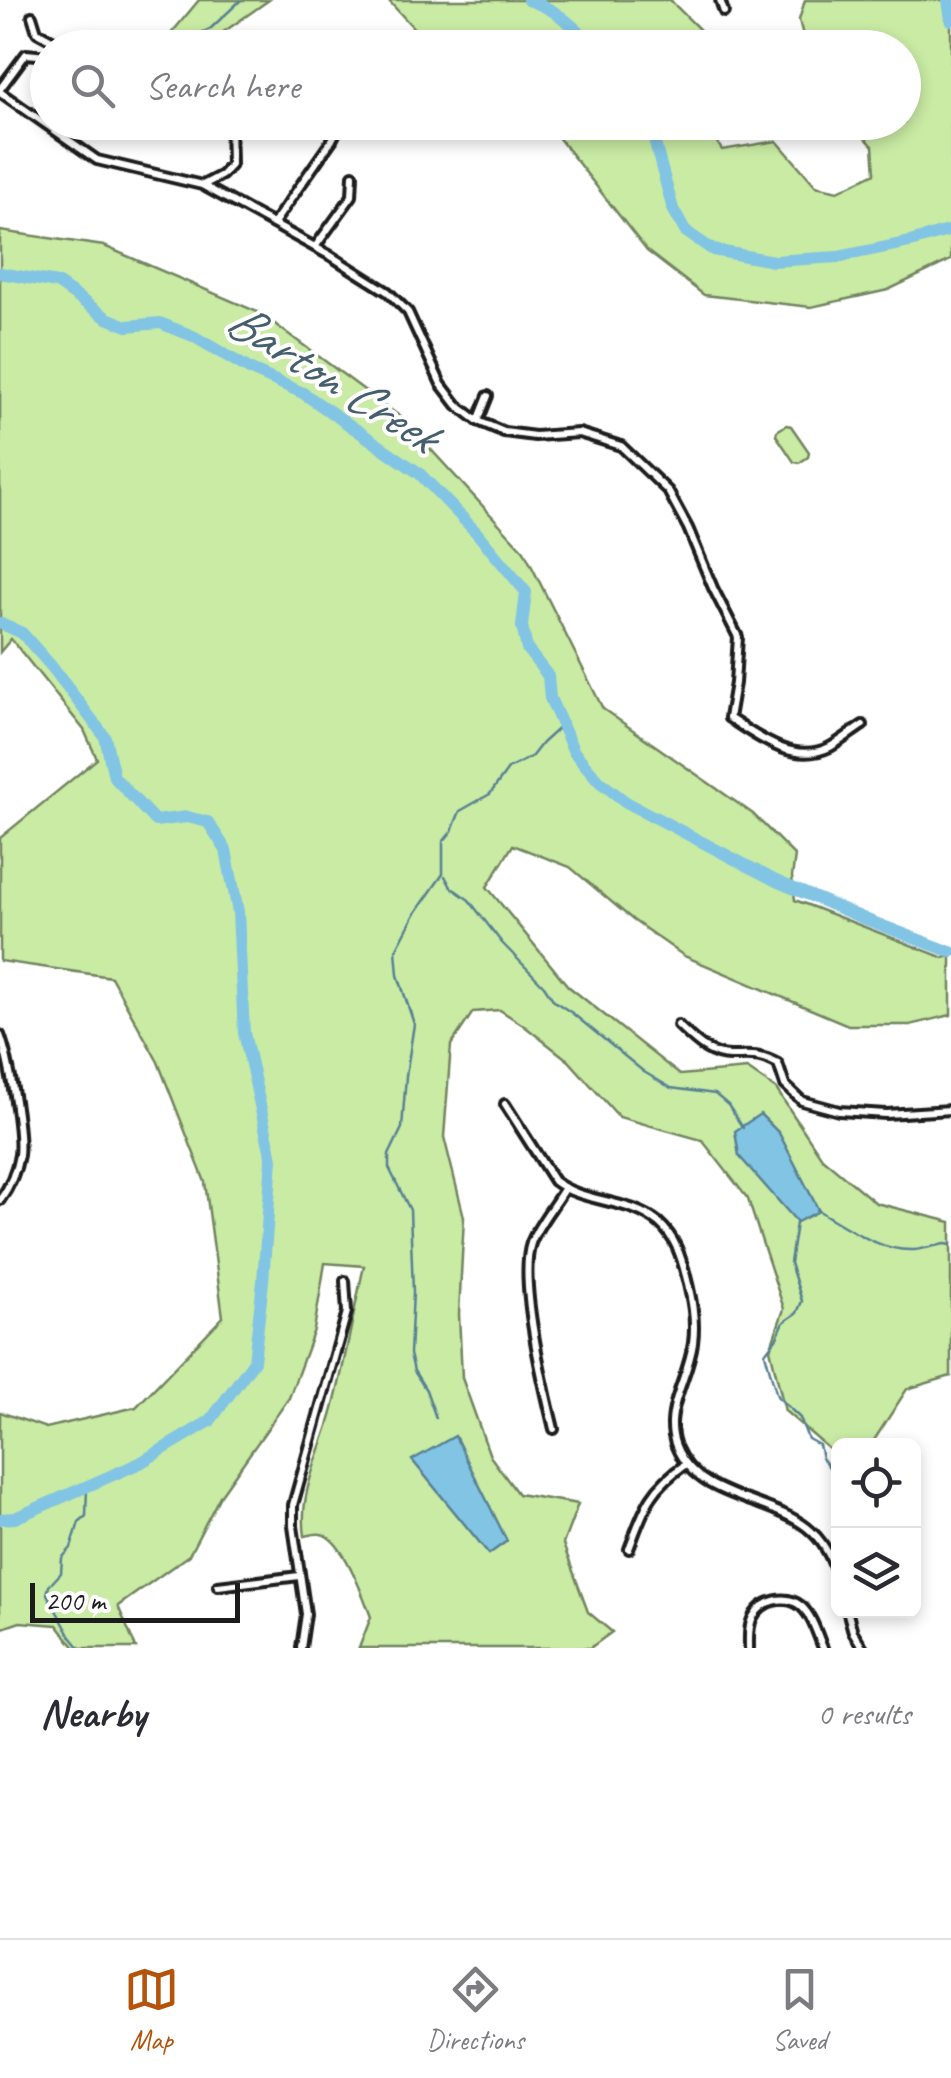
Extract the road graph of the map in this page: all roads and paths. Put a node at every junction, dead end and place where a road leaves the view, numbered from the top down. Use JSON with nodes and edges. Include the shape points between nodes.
{"nodes":[{"id":1,"x":720,"y":0,"type":"edge"},
{"id":2,"x":724,"y":12,"type":"dead end"},
{"id":3,"x":32,"y":16,"type":"dead end"},
{"id":4,"x":36,"y":30,"type":"edge"},
{"id":5,"x":30,"y":54,"type":"edge"},
{"id":6,"x":0,"y":91,"type":"edge"},
{"id":7,"x":30,"y":112,"type":"edge"},
{"id":8,"x":69,"y":140,"type":"edge"},
{"id":9,"x":230,"y":140,"type":"edge"},
{"id":10,"x":332,"y":140,"type":"edge"},
{"id":11,"x":353,"y":175,"type":"dead end"},
{"id":12,"x":202,"y":185,"type":"junction"},
{"id":13,"x":274,"y":222,"type":"junction"},
{"id":14,"x":315,"y":247,"type":"junction"},
{"id":15,"x":488,"y":396,"type":"dead end"},
{"id":16,"x":478,"y":420,"type":"junction"},
{"id":17,"x":863,"y":725,"type":"dead end"},
{"id":18,"x":678,"y":1025,"type":"dead end"},
{"id":19,"x":0,"y":1036,"type":"edge"},
{"id":20,"x":506,"y":1104,"type":"dead end"},
{"id":21,"x":951,"y":1110,"type":"edge"},
{"id":22,"x":564,"y":1189,"type":"junction"},
{"id":23,"x":0,"y":1200,"type":"edge"},
{"id":24,"x":345,"y":1281,"type":"dead end"},
{"id":25,"x":554,"y":1429,"type":"dead end"},
{"id":26,"x":686,"y":1464,"type":"junction"},
{"id":27,"x":629,"y":1549,"type":"dead end"},
{"id":28,"x":831,"y":1555,"type":"edge"},
{"id":29,"x":299,"y":1576,"type":"junction"},
{"id":30,"x":218,"y":1586,"type":"dead end"},
{"id":31,"x":850,"y":1618,"type":"edge"},
{"id":32,"x":300,"y":1648,"type":"edge"},
{"id":33,"x":749,"y":1648,"type":"edge"},
{"id":34,"x":823,"y":1648,"type":"edge"},
{"id":35,"x":864,"y":1648,"type":"edge"}],
"edges":[{"from":1,"to":2,"type":"street"},
{"from":3,"to":4,"type":"street"},
{"from":5,"to":6,"type":"street"},
{"from":6,"to":7,"type":"street"},
{"from":8,"to":12,"type":"street","via":[[97,160]]},
{"from":9,"to":12,"type":"street","via":[[231,165]]},
{"from":10,"to":13,"type":"street"},
{"from":11,"to":14,"type":"street","via":[[352,196]]},
{"from":12,"to":13,"type":"street"},
{"from":13,"to":14,"type":"street"},
{"from":14,"to":16,"type":"street","via":[[408,312],[441,384]]},
{"from":15,"to":16,"type":"street"},
{"from":16,"to":17,"type":"street","via":[[504,432],[579,434],[620,446],[668,491],[738,637],[729,718],[797,754],[827,748]]},
{"from":18,"to":21,"type":"street","via":[[720,1055],[763,1056],[778,1064],[785,1086],[802,1101],[886,1114]]},
{"from":19,"to":23,"type":"street","via":[[20,1150]]},
{"from":20,"to":22,"type":"street","via":[[544,1169]]},
{"from":22,"to":25,"type":"street","via":[[534,1236],[527,1274]]},
{"from":22,"to":26,"type":"street","via":[[642,1212],[659,1223],[681,1256],[694,1326],[673,1403],[672,1435]]},
{"from":24,"to":29,"type":"street","via":[[347,1312],[293,1505]]},
{"from":26,"to":27,"type":"street","via":[[653,1492]]},
{"from":26,"to":28,"type":"street","via":[[716,1487],[808,1527]]},
{"from":29,"to":30,"type":"street"},
{"from":29,"to":32,"type":"street","via":[[306,1614]]},
{"from":31,"to":35,"type":"street"},
{"from":33,"to":34,"type":"street","via":[[754,1614],[786,1600],[810,1617]]}]}
